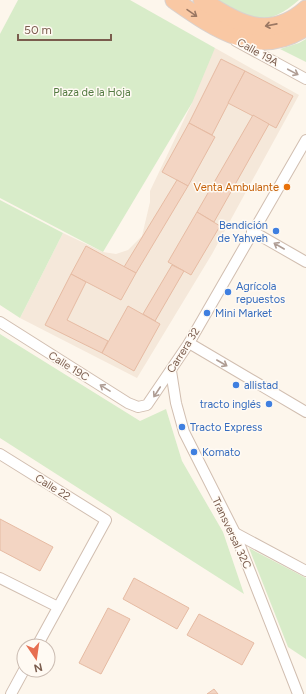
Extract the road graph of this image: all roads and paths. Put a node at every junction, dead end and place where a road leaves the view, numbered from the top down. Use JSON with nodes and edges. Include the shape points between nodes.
{"nodes":[{"id":1,"x":174,"y":0,"type":"edge"},
{"id":2,"x":202,"y":0,"type":"edge"},
{"id":3,"x":306,"y":9,"type":"edge"},
{"id":4,"x":210,"y":25,"type":"junction"},
{"id":5,"x":306,"y":27,"type":"edge"},
{"id":6,"x":306,"y":79,"type":"edge"},
{"id":7,"x":306,"y":140,"type":"edge"},
{"id":8,"x":252,"y":230,"type":"junction"},
{"id":9,"x":306,"y":262,"type":"edge"},
{"id":10,"x":0,"y":322,"type":"edge"},
{"id":11,"x":189,"y":343,"type":"junction"},
{"id":12,"x":171,"y":370,"type":"junction"},
{"id":13,"x":138,"y":408,"type":"joint"},
{"id":14,"x":306,"y":412,"type":"edge"},
{"id":15,"x":0,"y":454,"type":"edge"},
{"id":16,"x":235,"y":533,"type":"junction"},
{"id":17,"x":306,"y":571,"type":"edge"},
{"id":18,"x":0,"y":578,"type":"edge"},
{"id":19,"x":58,"y":608,"type":"junction"},
{"id":20,"x":41,"y":638,"type":"edge"},
{"id":21,"x":20,"y":678,"type":"edge"},
{"id":22,"x":11,"y":694,"type":"edge"},
{"id":23,"x":298,"y":694,"type":"edge"}],
"edges":[{"from":1,"to":4,"type":"highway","one_way":true},
{"from":3,"to":2,"type":"highway","one_way":true,"via":[[292,19],[265,27],[233,20]]},
{"from":4,"to":5,"type":"highway","via":[[236,36],[260,41],[284,38]]},
{"from":4,"to":6,"type":"street","name":"Calle 19A","one_way":true},
{"from":7,"to":8,"type":"street","name":"Carrera 32"},
{"from":9,"to":8,"type":"street","one_way":true},
{"from":8,"to":11,"type":"street","name":"Carrera 32"},
{"from":13,"to":10,"type":"street","name":"Calle 19C","one_way":true},
{"from":11,"to":12,"type":"street","name":"Carrera 32"},
{"from":11,"to":14,"type":"street","one_way":true},
{"from":12,"to":13,"type":"street","name":"Carrera 32","one_way":true,"via":[[150,403]]},
{"from":12,"to":16,"type":"street","name":"Transversal 32C","via":[[184,432]]},
{"from":15,"to":19,"type":"street","name":"Calle 22","via":[[106,520]]},
{"from":16,"to":17,"type":"street"},
{"from":16,"to":23,"type":"street","name":"Transversal 32C"},
{"from":18,"to":19,"type":"street"},
{"from":19,"to":20,"type":"street"},
{"from":21,"to":22,"type":"street"}]}
